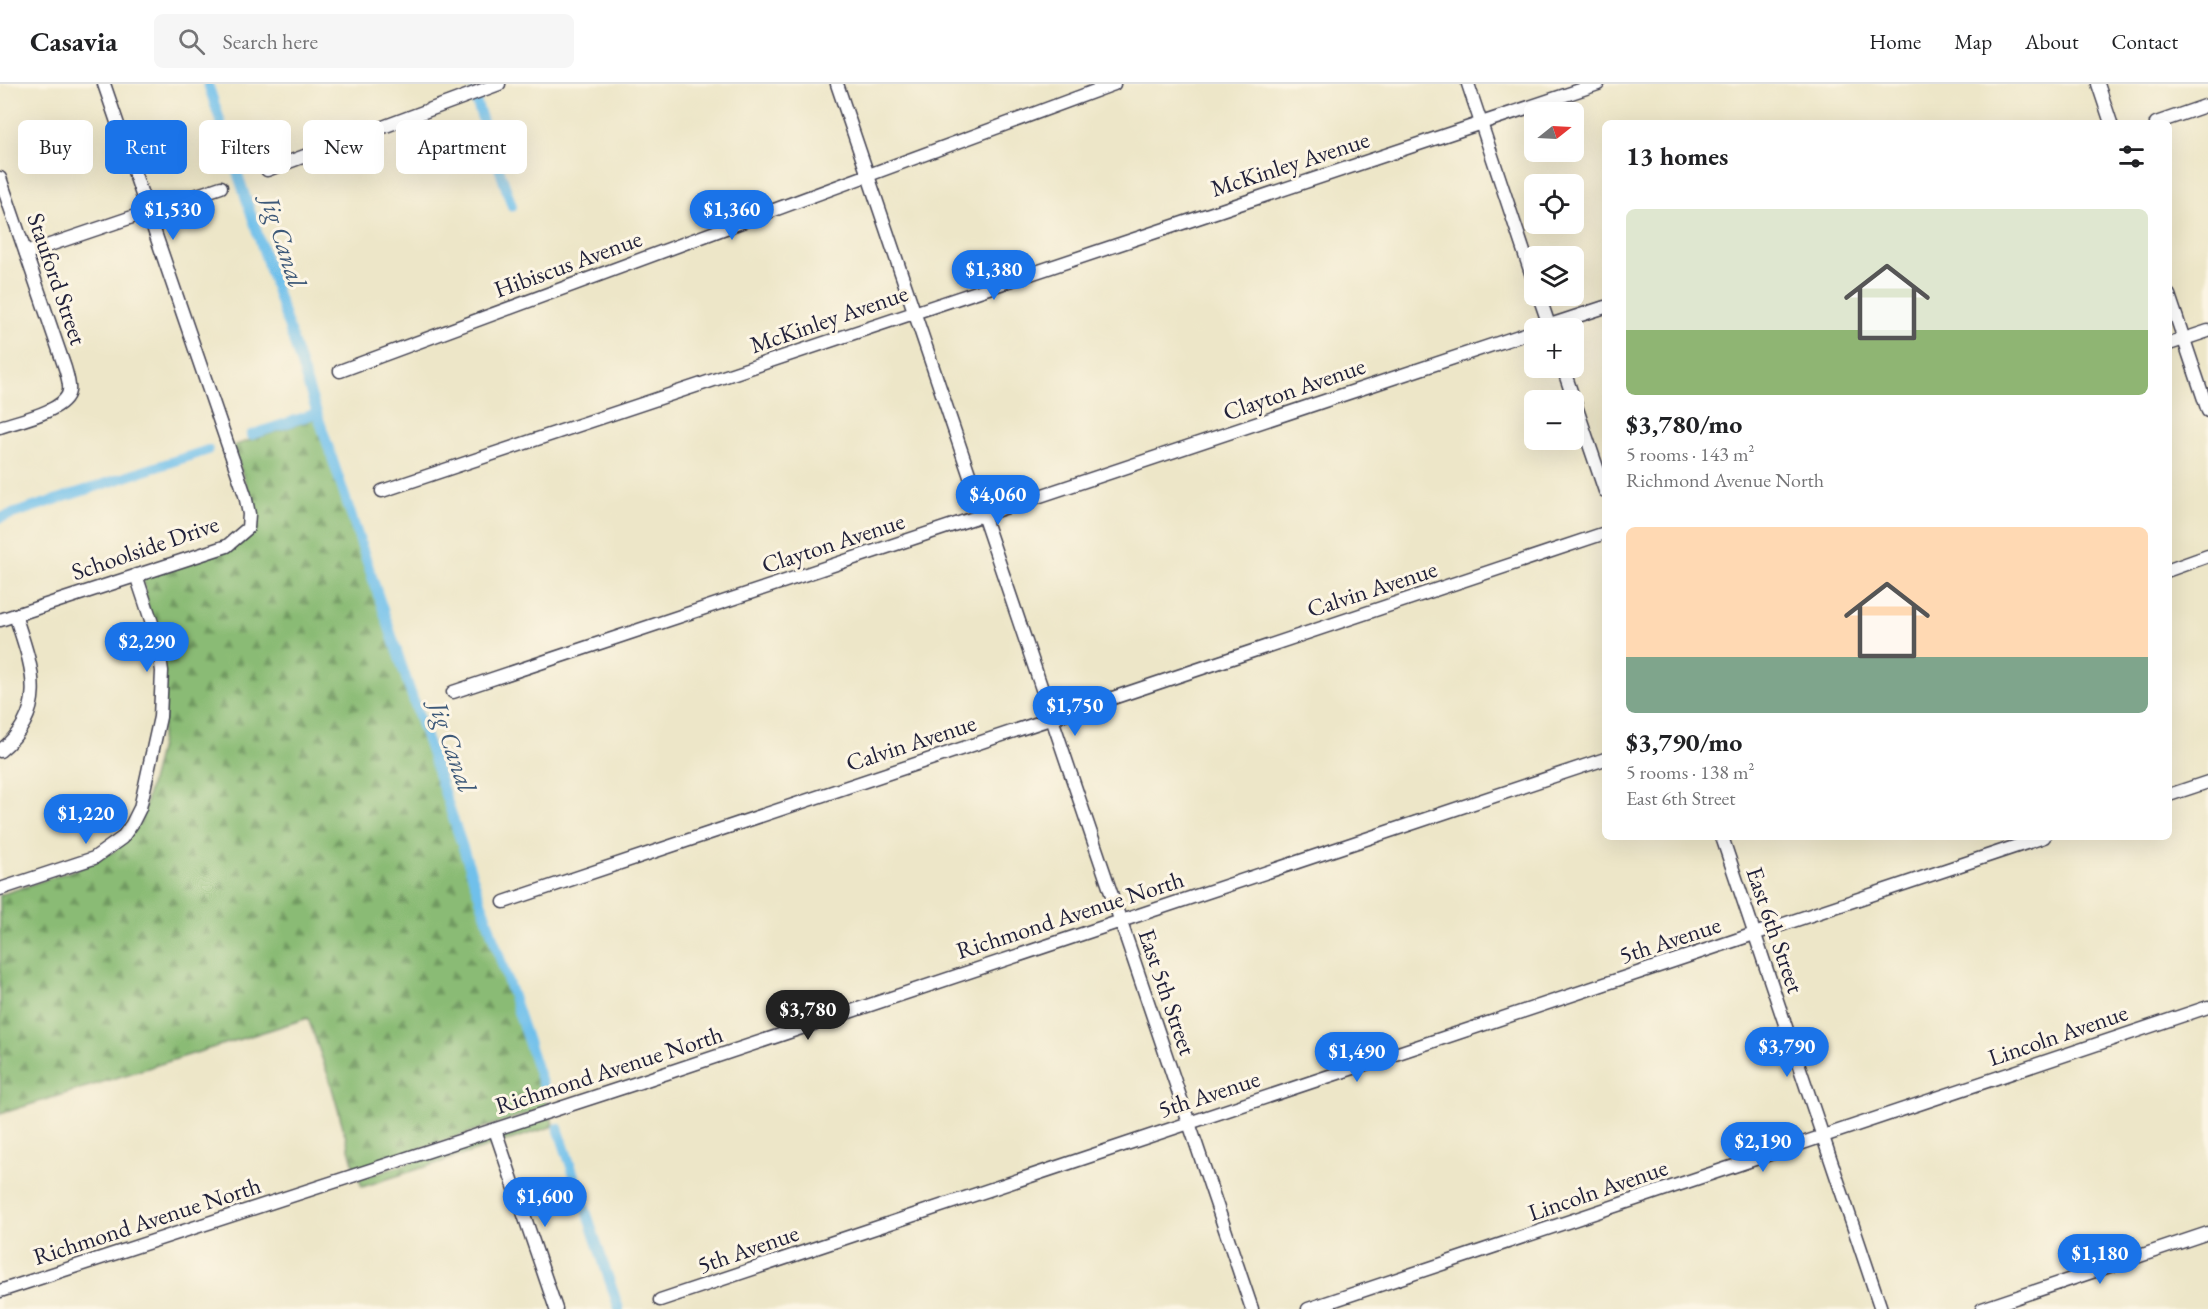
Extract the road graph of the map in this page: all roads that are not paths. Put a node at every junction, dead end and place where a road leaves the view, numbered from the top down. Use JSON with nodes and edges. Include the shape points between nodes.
{"nodes":[{"id":1,"x":104,"y":84,"type":"edge"},
{"id":2,"x":498,"y":84,"type":"edge"},
{"id":3,"x":837,"y":84,"type":"edge"},
{"id":4,"x":1114,"y":84,"type":"edge"},
{"id":5,"x":1468,"y":84,"type":"edge"},
{"id":6,"x":1598,"y":84,"type":"edge"},
{"id":7,"x":2098,"y":84,"type":"edge"},
{"id":8,"x":2208,"y":105,"type":"edge"},
{"id":9,"x":2110,"y":120,"type":"edge"},
{"id":10,"x":2165,"y":120,"type":"edge"},
{"id":11,"x":1481,"y":123,"type":"junction"},
{"id":12,"x":291,"y":161,"type":"edge"},
{"id":13,"x":869,"y":176,"type":"junction"},
{"id":14,"x":0,"y":178,"type":"edge"},
{"id":15,"x":221,"y":187,"type":"dead end"},
{"id":16,"x":147,"y":211,"type":"junction"},
{"id":17,"x":1524,"y":252,"type":"edge"},
{"id":18,"x":26,"y":253,"type":"junction"},
{"id":19,"x":2172,"y":304,"type":"edge"},
{"id":20,"x":1602,"y":308,"type":"edge"},
{"id":21,"x":915,"y":312,"type":"junction"},
{"id":22,"x":1575,"y":318,"type":"edge"},
{"id":23,"x":2208,"y":331,"type":"edge"},
{"id":24,"x":1524,"y":334,"type":"edge"},
{"id":25,"x":2184,"y":339,"type":"junction"},
{"id":26,"x":2172,"y":343,"type":"edge"},
{"id":27,"x":340,"y":371,"type":"dead end"},
{"id":28,"x":1566,"y":378,"type":"edge"},
{"id":29,"x":2208,"y":411,"type":"edge"},
{"id":30,"x":0,"y":427,"type":"edge"},
{"id":31,"x":1602,"y":482,"type":"edge"},
{"id":32,"x":382,"y":491,"type":"dead end"},
{"id":33,"x":984,"y":515,"type":"junction"},
{"id":34,"x":1602,"y":534,"type":"edge"},
{"id":35,"x":2208,"y":556,"type":"edge"},
{"id":36,"x":2172,"y":569,"type":"edge"},
{"id":37,"x":136,"y":575,"type":"junction"},
{"id":38,"x":15,"y":615,"type":"junction"},
{"id":39,"x":0,"y":620,"type":"edge"},
{"id":40,"x":453,"y":692,"type":"dead end"},
{"id":41,"x":1053,"y":718,"type":"junction"},
{"id":42,"x":0,"y":751,"type":"edge"},
{"id":43,"x":1602,"y":760,"type":"edge"},
{"id":44,"x":2208,"y":782,"type":"edge"},
{"id":45,"x":2172,"y":794,"type":"edge"},
{"id":46,"x":1723,"y":840,"type":"edge"},
{"id":47,"x":2035,"y":840,"type":"edge"},
{"id":48,"x":0,"y":889,"type":"edge"},
{"id":49,"x":504,"y":902,"type":"dead end"},
{"id":50,"x":1120,"y":920,"type":"junction"},
{"id":51,"x":1754,"y":934,"type":"junction"},
{"id":52,"x":2208,"y":1007,"type":"edge"},
{"id":53,"x":1189,"y":1123,"type":"junction"},
{"id":54,"x":495,"y":1130,"type":"junction"},
{"id":55,"x":1822,"y":1137,"type":"junction"},
{"id":56,"x":2208,"y":1233,"type":"edge"},
{"id":57,"x":0,"y":1291,"type":"edge"},
{"id":58,"x":660,"y":1300,"type":"dead end"},
{"id":59,"x":556,"y":1309,"type":"edge"},
{"id":60,"x":1252,"y":1309,"type":"edge"},
{"id":61,"x":1308,"y":1309,"type":"edge"},
{"id":62,"x":1881,"y":1309,"type":"edge"},
{"id":63,"x":1982,"y":1309,"type":"edge"}],
"edges":[{"from":1,"to":16,"type":"street"},
{"from":2,"to":12,"type":"street"},
{"from":3,"to":13,"type":"street","name":"East 5th Street"},
{"from":4,"to":13,"type":"street","name":"Hibiscus Avenue"},
{"from":5,"to":11,"type":"street"},
{"from":6,"to":11,"type":"street","name":"McKinley Avenue"},
{"from":7,"to":9,"type":"street"},
{"from":8,"to":10,"type":"street"},
{"from":11,"to":17,"type":"street"},
{"from":11,"to":21,"type":"street","name":"McKinley Avenue"},
{"from":13,"to":21,"type":"street","name":"East 5th Street"},
{"from":13,"to":27,"type":"street","name":"Hibiscus Avenue"},
{"from":14,"to":18,"type":"street","name":"Stauford Street"},
{"from":15,"to":16,"type":"street"},
{"from":16,"to":18,"type":"street"},
{"from":16,"to":37,"type":"street","name":"Schoolside Drive","via":[[249,514],[248,528],[227,546]]},
{"from":18,"to":30,"type":"street","name":"Stauford Street","via":[[68,378],[68,395],[54,408]]},
{"from":19,"to":25,"type":"street"},
{"from":20,"to":22,"type":"street"},
{"from":21,"to":32,"type":"street","name":"McKinley Avenue"},
{"from":21,"to":33,"type":"street","name":"East 5th Street"},
{"from":23,"to":25,"type":"street"},
{"from":24,"to":33,"type":"street","name":"Clayton Avenue"},
{"from":25,"to":26,"type":"street"},
{"from":25,"to":29,"type":"street"},
{"from":28,"to":31,"type":"street"},
{"from":33,"to":40,"type":"street","name":"Clayton Avenue"},
{"from":33,"to":41,"type":"street","name":"East 5th Street"},
{"from":34,"to":41,"type":"street","name":"Calvin Avenue"},
{"from":35,"to":36,"type":"street"},
{"from":37,"to":38,"type":"street","name":"Schoolside Drive"},
{"from":37,"to":48,"type":"street","via":[[157,639],[162,671],[160,717],[140,808],[122,838],[108,849],[82,862]]},
{"from":38,"to":39,"type":"street","name":"Schoolside Drive"},
{"from":38,"to":42,"type":"street","via":[[31,666],[33,692],[23,727]]},
{"from":41,"to":49,"type":"street","name":"Calvin Avenue"},
{"from":41,"to":50,"type":"street","name":"East 5th Street"},
{"from":43,"to":50,"type":"street","name":"Richmond Avenue North"},
{"from":44,"to":45,"type":"street"},
{"from":46,"to":51,"type":"street","name":"East 6th Street"},
{"from":47,"to":51,"type":"street","name":"5th Avenue"},
{"from":50,"to":53,"type":"street","name":"East 5th Street"},
{"from":50,"to":54,"type":"street","name":"Richmond Avenue North"},
{"from":51,"to":53,"type":"street","name":"5th Avenue"},
{"from":51,"to":55,"type":"street","name":"East 6th Street"},
{"from":52,"to":55,"type":"street","name":"Lincoln Avenue"},
{"from":53,"to":58,"type":"street","name":"5th Avenue"},
{"from":53,"to":60,"type":"street","name":"East 5th Street"},
{"from":54,"to":57,"type":"street","name":"Richmond Avenue North"},
{"from":54,"to":59,"type":"street"},
{"from":55,"to":61,"type":"street","name":"Lincoln Avenue"},
{"from":55,"to":62,"type":"street","name":"East 6th Street"},
{"from":56,"to":63,"type":"street"}]}
